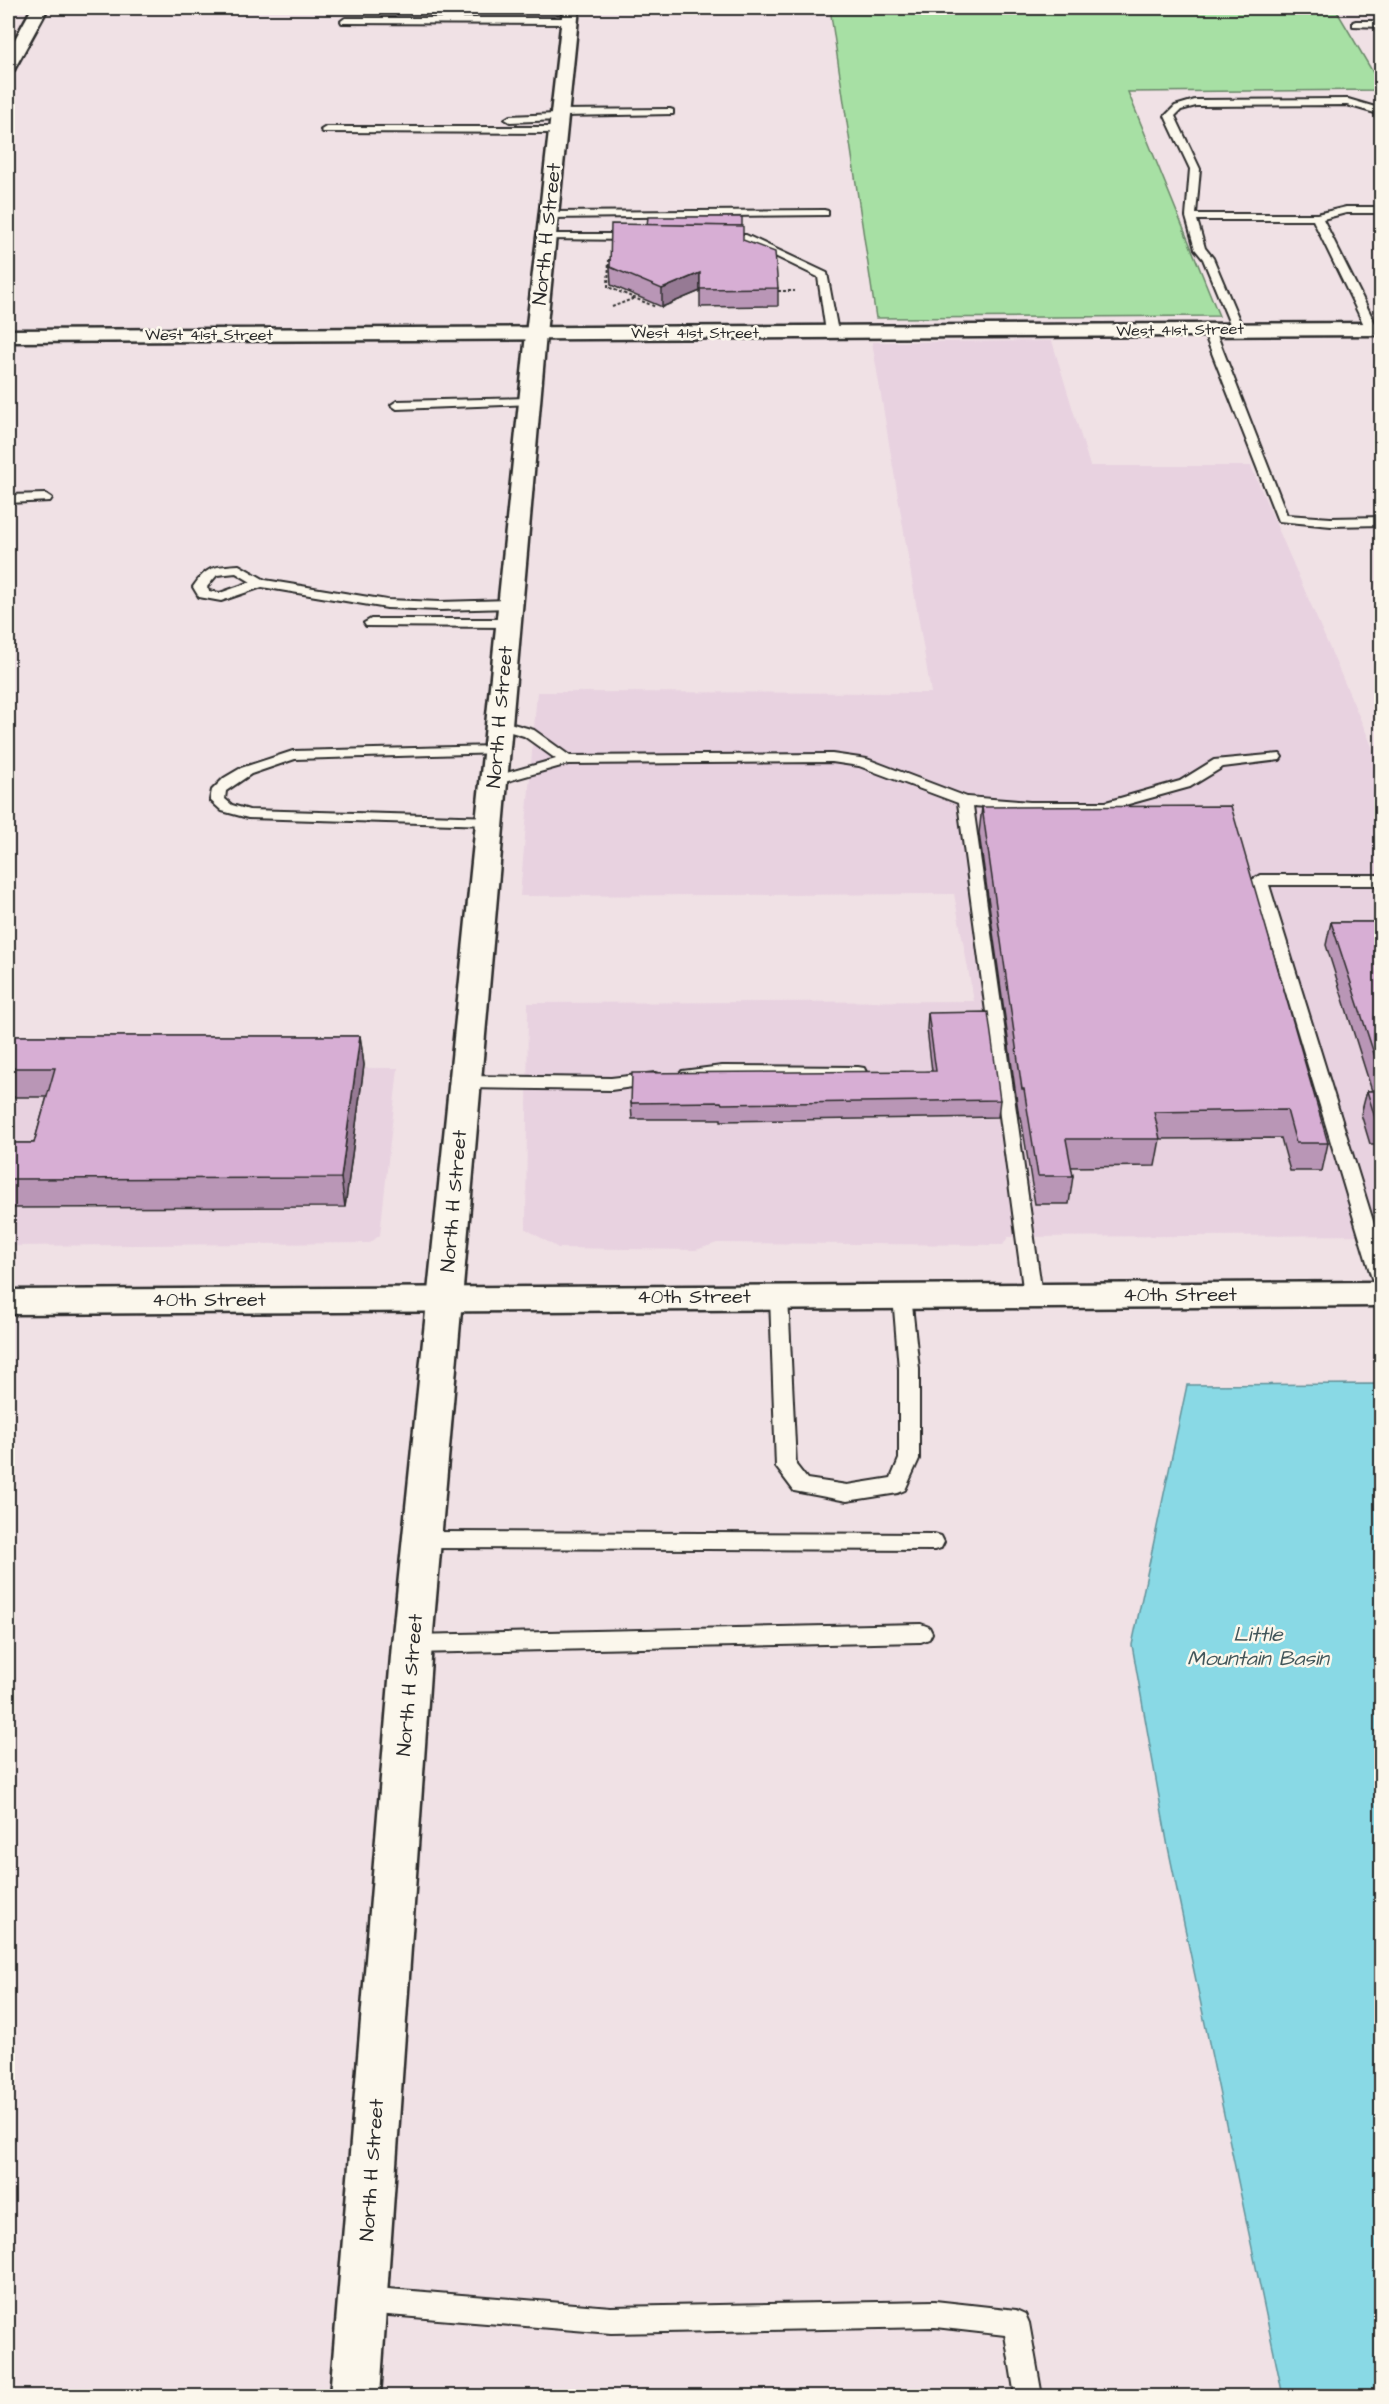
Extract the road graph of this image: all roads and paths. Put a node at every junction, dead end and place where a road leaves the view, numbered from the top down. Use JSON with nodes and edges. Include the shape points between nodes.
{"nodes":[{"id":1,"x":38,"y":12,"type":"edge"},
{"id":2,"x":570,"y":14,"type":"edge"},
{"id":3,"x":17,"y":16,"type":"dead end"},
{"id":4,"x":345,"y":21,"type":"dead end"},
{"id":5,"x":1356,"y":24,"type":"dead end"},
{"id":6,"x":1382,"y":24,"type":"edge"},
{"id":7,"x":8,"y":66,"type":"edge"},
{"id":8,"x":670,"y":112,"type":"dead end"},
{"id":9,"x":1382,"y":112,"type":"edge"},
{"id":10,"x":559,"y":120,"type":"junction"},
{"id":11,"x":326,"y":130,"type":"dead end"},
{"id":12,"x":1382,"y":210,"type":"edge"},
{"id":13,"x":824,"y":213,"type":"dead end"},
{"id":14,"x":549,"y":215,"type":"junction"},
{"id":15,"x":1191,"y":217,"type":"junction"},
{"id":16,"x":1317,"y":217,"type":"junction"},
{"id":17,"x":547,"y":237,"type":"junction"},
{"id":18,"x":610,"y":237,"type":"junction"},
{"id":19,"x":650,"y":237,"type":"edge"},
{"id":20,"x":703,"y":238,"type":"edge"},
{"id":21,"x":772,"y":291,"type":"edge"},
{"id":22,"x":795,"y":291,"type":"dead end"},
{"id":23,"x":663,"y":310,"type":"edge"},
{"id":24,"x":1237,"y":329,"type":"junction"},
{"id":25,"x":1377,"y":329,"type":"edge"},
{"id":26,"x":1209,"y":330,"type":"junction"},
{"id":27,"x":832,"y":332,"type":"junction"},
{"id":28,"x":536,"y":334,"type":"junction"},
{"id":29,"x":8,"y":336,"type":"edge"},
{"id":30,"x":529,"y":402,"type":"junction"},
{"id":31,"x":398,"y":405,"type":"dead end"},
{"id":32,"x":46,"y":498,"type":"dead end"},
{"id":33,"x":8,"y":499,"type":"edge"},
{"id":34,"x":1382,"y":521,"type":"edge"},
{"id":35,"x":261,"y":583,"type":"dead end"},
{"id":36,"x":509,"y":614,"type":"junction"},
{"id":37,"x":371,"y":623,"type":"dead end"},
{"id":38,"x":498,"y":737,"type":"junction"},
{"id":39,"x":1275,"y":757,"type":"dead end"},
{"id":40,"x":567,"y":760,"type":"junction"},
{"id":41,"x":494,"y":781,"type":"junction"},
{"id":42,"x":965,"y":801,"type":"junction"},
{"id":43,"x":490,"y":820,"type":"junction"},
{"id":44,"x":1382,"y":880,"type":"edge"},
{"id":45,"x":880,"y":1072,"type":"edge"},
{"id":46,"x":465,"y":1082,"type":"junction"},
{"id":47,"x":1382,"y":1282,"type":"edge"},
{"id":48,"x":1382,"y":1294,"type":"edge"},
{"id":49,"x":1033,"y":1295,"type":"junction"},
{"id":50,"x":902,"y":1296,"type":"junction"},
{"id":51,"x":779,"y":1297,"type":"junction"},
{"id":52,"x":445,"y":1298,"type":"junction"},
{"id":53,"x":8,"y":1302,"type":"edge"},
{"id":54,"x":423,"y":1540,"type":"junction"},
{"id":55,"x":934,"y":1542,"type":"dead end"},
{"id":56,"x":921,"y":1633,"type":"dead end"},
{"id":57,"x":412,"y":1644,"type":"junction"},
{"id":58,"x":362,"y":2300,"type":"junction"},
{"id":59,"x":355,"y":2397,"type":"edge"},
{"id":60,"x":1028,"y":2397,"type":"edge"}],
"edges":[{"from":1,"to":3,"type":"street"},
{"from":1,"to":7,"type":"street"},
{"from":2,"to":4,"type":"lane"},
{"from":2,"to":10,"type":"street","name":"North H Street"},
{"from":5,"to":6,"type":"lane"},
{"from":8,"to":10,"type":"lane"},
{"from":9,"to":15,"type":"lane","via":[[1348,102],[1195,103],[1178,108],[1170,116],[1195,169]]},
{"from":10,"to":11,"type":"lane","via":[[505,130]]},
{"from":10,"to":14,"type":"street","name":"North H Street"},
{"from":12,"to":16,"type":"lane","via":[[1346,210]]},
{"from":13,"to":14,"type":"lane"},
{"from":14,"to":17,"type":"street","name":"North H Street"},
{"from":15,"to":16,"type":"lane"},
{"from":15,"to":24,"type":"lane","via":[[1200,249],[1208,258]]},
{"from":16,"to":25,"type":"lane"},
{"from":17,"to":18,"type":"lane"},
{"from":17,"to":28,"type":"street","name":"North H Street"},
{"from":18,"to":19,"type":"lane"},
{"from":18,"to":23,"type":"path","via":[[608,287]]},
{"from":20,"to":27,"type":"lane","via":[[746,238],[824,275]]},
{"from":21,"to":22,"type":"path"},
{"from":24,"to":25,"type":"street","name":"West 41st Street"},
{"from":24,"to":26,"type":"street","name":"West 41st Street"},
{"from":26,"to":27,"type":"street","name":"West 41st Street"},
{"from":26,"to":34,"type":"lane","via":[[1282,518]]},
{"from":27,"to":28,"type":"street","name":"West 41st Street"},
{"from":28,"to":29,"type":"street","name":"West 41st Street"},
{"from":28,"to":30,"type":"street","name":"North H Street"},
{"from":30,"to":31,"type":"lane"},
{"from":30,"to":36,"type":"street","name":"North H Street"},
{"from":32,"to":33,"type":"lane"},
{"from":35,"to":36,"type":"lane","via":[[387,604]]},
{"from":36,"to":37,"type":"lane"},
{"from":36,"to":38,"type":"street","name":"North H Street"},
{"from":38,"to":40,"type":"lane","via":[[529,733]]},
{"from":38,"to":41,"type":"street","name":"North H Street"},
{"from":38,"to":43,"type":"lane","via":[[293,755],[229,781],[219,790],[217,800],[227,808],[248,814]]},
{"from":39,"to":42,"type":"lane","via":[[1219,763],[1185,784],[1107,806]]},
{"from":40,"to":41,"type":"lane"},
{"from":40,"to":42,"type":"lane","via":[[832,758],[862,762]]},
{"from":41,"to":43,"type":"street","name":"North H Street"},
{"from":42,"to":49,"type":"lane"},
{"from":43,"to":46,"type":"street","name":"North H Street"},
{"from":44,"to":47,"type":"lane","via":[[1260,880]]},
{"from":45,"to":46,"type":"lane","via":[[722,1071],[611,1083]]},
{"from":46,"to":52,"type":"street","name":"North H Street"},
{"from":48,"to":49,"type":"street","name":"40th Street"},
{"from":49,"to":50,"type":"street","name":"40th Street"},
{"from":50,"to":51,"type":"street","name":"40th Street"},
{"from":50,"to":51,"type":"lane","via":[[909,1370],[909,1459],[898,1485],[847,1493],[801,1486],[786,1467]]},
{"from":51,"to":52,"type":"street","name":"40th Street"},
{"from":52,"to":53,"type":"street","name":"40th Street"},
{"from":52,"to":54,"type":"street","name":"North H Street"},
{"from":54,"to":55,"type":"lane"},
{"from":54,"to":57,"type":"street","name":"North H Street"},
{"from":56,"to":57,"type":"lane"},
{"from":57,"to":58,"type":"street","name":"North H Street"},
{"from":58,"to":59,"type":"street","name":"North H Street"},
{"from":58,"to":60,"type":"lane","via":[[610,2320],[935,2314],[1016,2323]]}]}
